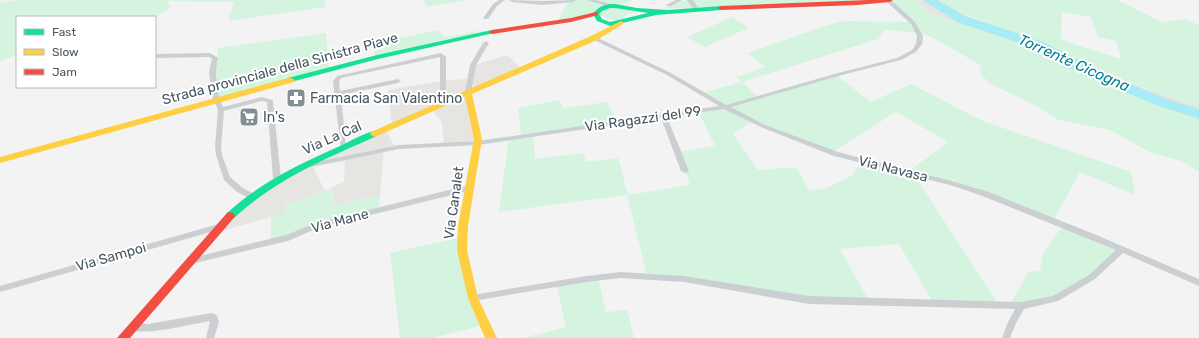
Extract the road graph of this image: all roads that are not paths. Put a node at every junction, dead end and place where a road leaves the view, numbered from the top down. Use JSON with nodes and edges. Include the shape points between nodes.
{"nodes":[{"id":1,"x":502,"y":0,"type":"edge"},
{"id":2,"x":512,"y":0,"type":"edge"},
{"id":3,"x":574,"y":0,"type":"edge"},
{"id":4,"x":591,"y":0,"type":"edge"},
{"id":5,"x":680,"y":0,"type":"edge"},
{"id":6,"x":690,"y":0,"type":"edge"},
{"id":7,"x":889,"y":0,"type":"edge"},
{"id":8,"x":833,"y":2,"type":"edge"},
{"id":9,"x":610,"y":5,"type":"junction"},
{"id":10,"x":667,"y":8,"type":"junction"},
{"id":11,"x":696,"y":9,"type":"junction"},
{"id":12,"x":630,"y":13,"type":"junction"},
{"id":13,"x":600,"y":16,"type":"junction"},
{"id":14,"x":486,"y":18,"type":"dead end"},
{"id":15,"x":621,"y":23,"type":"junction"},
{"id":16,"x":602,"y":33,"type":"junction"},
{"id":17,"x":594,"y":38,"type":"junction"},
{"id":18,"x":486,"y":43,"type":"dead end"},
{"id":19,"x":156,"y":56,"type":"edge"},
{"id":20,"x":398,"y":81,"type":"dead end"},
{"id":21,"x":468,"y":92,"type":"junction"},
{"id":22,"x":337,"y":94,"type":"junction"},
{"id":23,"x":218,"y":99,"type":"junction"},
{"id":24,"x":447,"y":101,"type":"junction"},
{"id":25,"x":725,"y":107,"type":"junction"},
{"id":26,"x":221,"y":110,"type":"junction"},
{"id":27,"x":663,"y":116,"type":"junction"},
{"id":28,"x":478,"y":142,"type":"junction"},
{"id":29,"x":343,"y":148,"type":"junction"},
{"id":30,"x":0,"y":160,"type":"edge"},
{"id":31,"x":302,"y":166,"type":"junction"},
{"id":32,"x":685,"y":171,"type":"dead end"},
{"id":33,"x":277,"y":179,"type":"junction"},
{"id":34,"x":469,"y":188,"type":"junction"},
{"id":35,"x":251,"y":196,"type":"junction"},
{"id":36,"x":222,"y":226,"type":"junction"},
{"id":37,"x":1122,"y":249,"type":"junction"},
{"id":38,"x":189,"y":262,"type":"junction"},
{"id":39,"x":1199,"y":283,"type":"edge"},
{"id":40,"x":0,"y":289,"type":"edge"},
{"id":41,"x":473,"y":298,"type":"junction"},
{"id":42,"x":1021,"y":306,"type":"junction"},
{"id":43,"x":133,"y":327,"type":"junction"},
{"id":44,"x":123,"y":338,"type":"edge"},
{"id":45,"x":210,"y":338,"type":"edge"},
{"id":46,"x":490,"y":338,"type":"edge"},
{"id":47,"x":1006,"y":338,"type":"edge"}],
"edges":[{"from":1,"to":14,"type":"street"},
{"from":2,"to":3,"type":"street","via":[[547,3]]},
{"from":4,"to":9,"type":"street"},
{"from":4,"to":13,"type":"street"},
{"from":5,"to":10,"type":"street"},
{"from":6,"to":11,"type":"street"},
{"from":7,"to":8,"type":"main road"},
{"from":7,"to":25,"type":"street","name":"Via Ragazzi del 99","via":[[919,32],[919,44],[910,54]]},
{"from":8,"to":11,"type":"main road"},
{"from":9,"to":12,"type":"main road","via":[[620,5]]},
{"from":9,"to":13,"type":"main road"},
{"from":10,"to":11,"type":"main road"},
{"from":10,"to":12,"type":"main road"},
{"from":12,"to":15,"type":"main road","name":"Via La Cal"},
{"from":13,"to":15,"type":"main road"},
{"from":13,"to":16,"type":"main road","via":[[606,29]]},
{"from":13,"to":23,"type":"main road","name":"Strada provinciale della Sinistra Piave","via":[[487,33],[377,57]]},
{"from":15,"to":16,"type":"main road","name":"Via La Cal"},
{"from":16,"to":17,"type":"main road","name":"Via La Cal"},
{"from":17,"to":21,"type":"main road","name":"Via La Cal"},
{"from":17,"to":25,"type":"street","name":"Via Navasa","via":[[669,74]]},
{"from":18,"to":21,"type":"street","via":[[473,65]]},
{"from":19,"to":23,"type":"street","via":[[214,56],[212,72],[214,91]]},
{"from":20,"to":22,"type":"street"},
{"from":21,"to":24,"type":"main road","name":"Via La Cal"},
{"from":21,"to":28,"type":"main road","name":"Via Canalet"},
{"from":22,"to":24,"type":"street","via":[[336,81],[339,77],[440,54],[443,56],[443,95]]},
{"from":22,"to":29,"type":"street"},
{"from":23,"to":26,"type":"street"},
{"from":23,"to":30,"type":"main road","name":"Strada provinciale della Sinistra Piave"},
{"from":24,"to":29,"type":"main road","name":"Via La Cal"},
{"from":25,"to":27,"type":"street","name":"Via Ragazzi del 99"},
{"from":25,"to":37,"type":"street","name":"Via Navasa","via":[[763,126],[821,148],[868,163],[966,187]]},
{"from":26,"to":33,"type":"street","via":[[255,100],[270,101]]},
{"from":26,"to":35,"type":"street","via":[[219,154],[228,178],[240,190]]},
{"from":27,"to":28,"type":"street","name":"Via Ragazzi del 99"},
{"from":27,"to":32,"type":"street"},
{"from":28,"to":31,"type":"street","name":"Via Ragazzi del 99","via":[[394,148]]},
{"from":28,"to":34,"type":"main road","name":"Via Canalet"},
{"from":29,"to":31,"type":"main road","name":"Via La Cal"},
{"from":31,"to":33,"type":"main road","name":"Via La Cal"},
{"from":33,"to":35,"type":"main road","name":"Via La Cal"},
{"from":34,"to":38,"type":"street","name":"Via Mane","via":[[316,226],[288,238]]},
{"from":34,"to":41,"type":"main road","name":"Via Canalet","via":[[462,226],[462,244],[464,264]]},
{"from":35,"to":36,"type":"main road","name":"Via La Cal"},
{"from":36,"to":38,"type":"main road","name":"Via La Cal"},
{"from":36,"to":40,"type":"street","name":"Via Sampoi"},
{"from":37,"to":39,"type":"street","name":"Via Navasa"},
{"from":37,"to":42,"type":"street","via":[[1092,277],[1055,299]]},
{"from":38,"to":43,"type":"main road","name":"Via La Cal"},
{"from":41,"to":42,"type":"street","via":[[621,275],[684,279],[809,300]]},
{"from":41,"to":46,"type":"main road","name":"Via Canalet"},
{"from":42,"to":47,"type":"street"},
{"from":43,"to":44,"type":"main road","name":"Via La Cal"},
{"from":43,"to":45,"type":"street","via":[[148,328],[211,317],[215,319]]}]}
